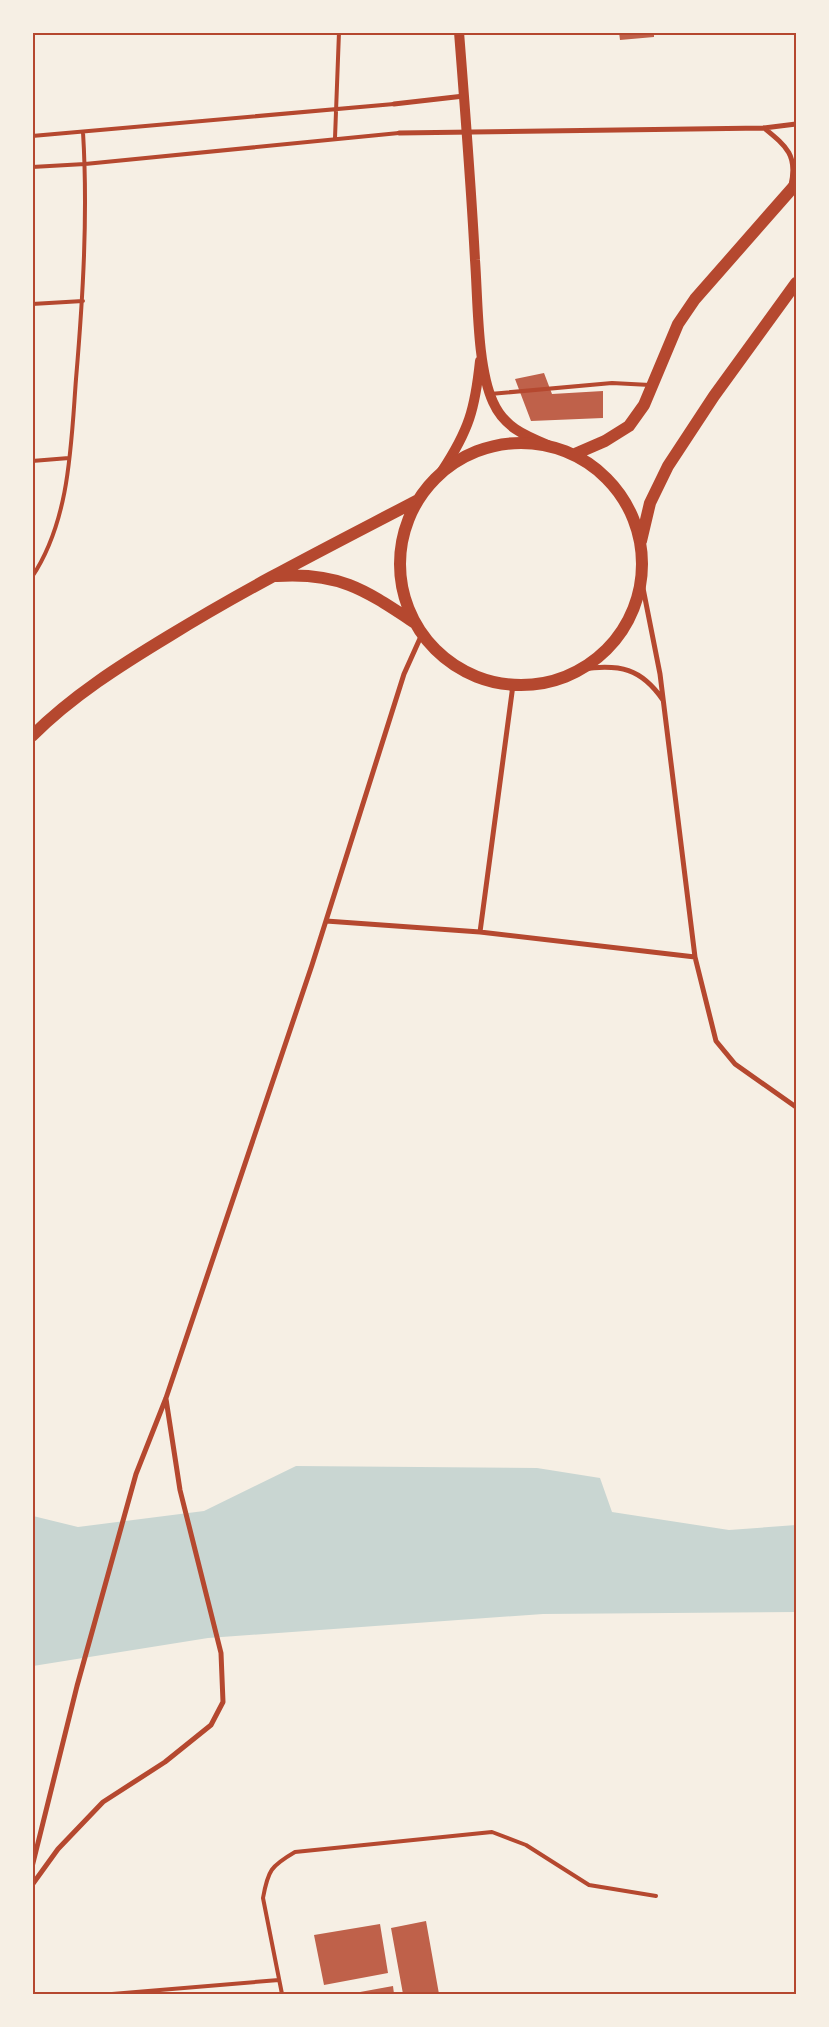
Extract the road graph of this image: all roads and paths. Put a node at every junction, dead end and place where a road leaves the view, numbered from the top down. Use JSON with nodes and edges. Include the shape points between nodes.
{"nodes":[{"id":1,"x":339,"y":32,"type":"edge"},
{"id":2,"x":459,"y":32,"type":"edge"},
{"id":3,"x":464,"y":96,"type":"junction"},
{"id":4,"x":394,"y":104,"type":"joint"},
{"id":5,"x":336,"y":110,"type":"junction"},
{"id":6,"x":796,"y":124,"type":"edge"},
{"id":7,"x":764,"y":128,"type":"junction"},
{"id":8,"x":83,"y":132,"type":"junction"},
{"id":9,"x":468,"y":132,"type":"junction"},
{"id":10,"x":399,"y":134,"type":"joint"},
{"id":11,"x":32,"y":136,"type":"edge"},
{"id":12,"x":335,"y":138,"type":"junction"},
{"id":13,"x":85,"y":164,"type":"junction"},
{"id":14,"x":32,"y":166,"type":"edge"},
{"id":15,"x":793,"y":187,"type":"edge"},
{"id":16,"x":796,"y":283,"type":"edge"},
{"id":17,"x":83,"y":301,"type":"junction"},
{"id":18,"x":32,"y":304,"type":"edge"},
{"id":19,"x":481,"y":353,"type":"junction"},
{"id":20,"x":652,"y":385,"type":"junction"},
{"id":21,"x":490,"y":394,"type":"junction"},
{"id":22,"x":548,"y":445,"type":"junction"},
{"id":23,"x":575,"y":454,"type":"junction"},
{"id":24,"x":69,"y":458,"type":"junction"},
{"id":25,"x":32,"y":461,"type":"edge"},
{"id":26,"x":442,"y":471,"type":"junction"},
{"id":27,"x":418,"y":500,"type":"junction"},
{"id":28,"x":641,"y":541,"type":"junction"},
{"id":29,"x":32,"y":577,"type":"edge"},
{"id":30,"x":272,"y":577,"type":"junction"},
{"id":31,"x":642,"y":583,"type":"junction"},
{"id":32,"x":419,"y":629,"type":"junction"},
{"id":33,"x":582,"y":669,"type":"junction"},
{"id":34,"x":513,"y":685,"type":"junction"},
{"id":35,"x":663,"y":700,"type":"junction"},
{"id":36,"x":32,"y":736,"type":"edge"},
{"id":37,"x":326,"y":920,"type":"junction"},
{"id":38,"x":480,"y":932,"type":"junction"},
{"id":39,"x":695,"y":957,"type":"junction"},
{"id":40,"x":796,"y":1107,"type":"edge"},
{"id":41,"x":166,"y":1398,"type":"junction"},
{"id":42,"x":32,"y":1867,"type":"edge"},
{"id":43,"x":32,"y":1885,"type":"edge"},
{"id":44,"x":656,"y":1896,"type":"dead end"},
{"id":45,"x":279,"y":1980,"type":"junction"},
{"id":46,"x":112,"y":1994,"type":"edge"},
{"id":47,"x":282,"y":1994,"type":"edge"}],
"edges":[{"from":1,"to":5,"type":"lane"},
{"from":2,"to":3,"type":"main road"},
{"from":3,"to":4,"type":"street"},
{"from":3,"to":9,"type":"main road"},
{"from":4,"to":5,"type":"lane"},
{"from":5,"to":8,"type":"lane"},
{"from":5,"to":12,"type":"lane"},
{"from":6,"to":7,"type":"street"},
{"from":7,"to":9,"type":"street"},
{"from":7,"to":15,"type":"street","via":[[784,144],[792,158]]},
{"from":8,"to":11,"type":"lane"},
{"from":8,"to":13,"type":"lane"},
{"from":9,"to":10,"type":"street"},
{"from":9,"to":19,"type":"main road"},
{"from":10,"to":12,"type":"lane"},
{"from":12,"to":13,"type":"lane"},
{"from":13,"to":14,"type":"lane"},
{"from":13,"to":17,"type":"lane"},
{"from":15,"to":20,"type":"main road","via":[[695,299],[678,324]]},
{"from":16,"to":28,"type":"main road","via":[[668,466],[650,503]]},
{"from":17,"to":18,"type":"lane"},
{"from":17,"to":24,"type":"lane"},
{"from":19,"to":21,"type":"main road"},
{"from":19,"to":26,"type":"main road","via":[[470,420],[461,442]]},
{"from":20,"to":21,"type":"lane","via":[[612,383]]},
{"from":20,"to":23,"type":"main road","via":[[644,405],[629,426]]},
{"from":21,"to":22,"type":"main road","via":[[502,419],[519,433]]},
{"from":22,"to":23,"type":"main road"},
{"from":22,"to":26,"type":"main road","via":[[510,443],[474,452]]},
{"from":23,"to":28,"type":"main road","via":[[605,476],[628,506]]},
{"from":24,"to":25,"type":"lane"},
{"from":24,"to":29,"type":"lane","via":[[61,508],[47,555]]},
{"from":26,"to":27,"type":"main road"},
{"from":27,"to":30,"type":"main road"},
{"from":27,"to":32,"type":"main road","via":[[404,529],[399,561],[403,593]]},
{"from":28,"to":31,"type":"main road"},
{"from":30,"to":32,"type":"main road","via":[[301,575],[345,581],[376,597]]},
{"from":30,"to":36,"type":"main road","via":[[240,592],[133,658],[56,712]]},
{"from":31,"to":33,"type":"main road","via":[[631,617],[610,646]]},
{"from":31,"to":35,"type":"street"},
{"from":32,"to":34,"type":"main road","via":[[440,654],[462,670],[487,680]]},
{"from":32,"to":37,"type":"street"},
{"from":33,"to":34,"type":"main road","via":[[549,682]]},
{"from":33,"to":35,"type":"street","via":[[614,668],[641,675]]},
{"from":34,"to":38,"type":"street"},
{"from":35,"to":39,"type":"street"},
{"from":37,"to":38,"type":"street"},
{"from":37,"to":41,"type":"street"},
{"from":38,"to":39,"type":"street"},
{"from":39,"to":40,"type":"street","via":[[716,1041],[735,1064]]},
{"from":41,"to":42,"type":"street","via":[[136,1474]]},
{"from":41,"to":43,"type":"street","via":[[180,1490],[221,1653],[223,1702],[212,1725],[165,1762],[103,1802],[58,1849]]},
{"from":44,"to":45,"type":"lane","via":[[589,1885],[526,1845],[492,1832],[295,1852],[274,1865],[263,1898]]},
{"from":45,"to":46,"type":"lane"},
{"from":45,"to":47,"type":"lane"}]}
